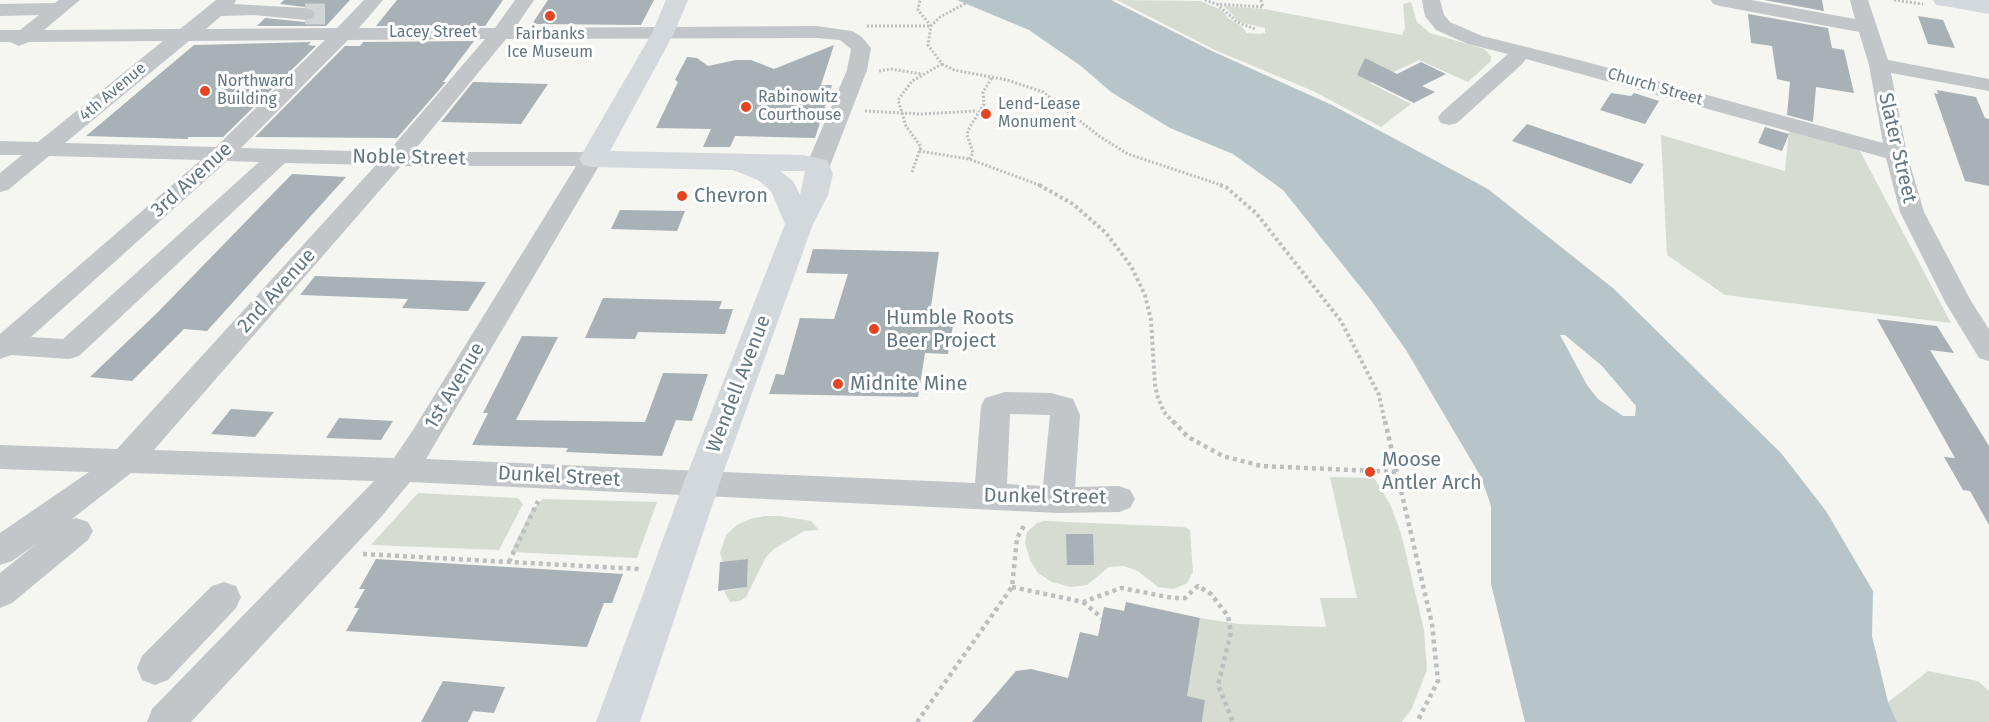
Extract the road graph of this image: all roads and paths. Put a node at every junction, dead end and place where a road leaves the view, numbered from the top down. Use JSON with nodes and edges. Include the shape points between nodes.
{"nodes":[{"id":1,"x":525,"y":0,"type":"edge"},
{"id":2,"x":677,"y":0,"type":"edge"},
{"id":3,"x":920,"y":0,"type":"edge"},
{"id":4,"x":972,"y":0,"type":"edge"},
{"id":5,"x":1205,"y":0,"type":"edge"},
{"id":6,"x":1261,"y":0,"type":"edge"},
{"id":7,"x":1431,"y":0,"type":"edge"},
{"id":8,"x":1720,"y":0,"type":"edge"},
{"id":9,"x":1827,"y":0,"type":"edge"},
{"id":10,"x":1859,"y":0,"type":"edge"},
{"id":11,"x":1944,"y":0,"type":"edge"},
{"id":12,"x":1216,"y":4,"type":"junction"},
{"id":13,"x":65,"y":5,"type":"edge"},
{"id":14,"x":222,"y":5,"type":"edge"},
{"id":15,"x":259,"y":5,"type":"edge"},
{"id":16,"x":368,"y":7,"type":"edge"},
{"id":17,"x":1989,"y":7,"type":"edge"},
{"id":18,"x":0,"y":9,"type":"edge"},
{"id":19,"x":1832,"y":21,"type":"junction"},
{"id":20,"x":859,"y":26,"type":"dead end"},
{"id":21,"x":931,"y":26,"type":"junction"},
{"id":22,"x":1866,"y":27,"type":"junction"},
{"id":23,"x":1255,"y":29,"type":"dead end"},
{"id":24,"x":344,"y":33,"type":"junction"},
{"id":25,"x":501,"y":33,"type":"junction"},
{"id":26,"x":663,"y":33,"type":"junction"},
{"id":27,"x":185,"y":35,"type":"junction"},
{"id":28,"x":0,"y":36,"type":"edge"},
{"id":29,"x":24,"y":36,"type":"junction"},
{"id":30,"x":1519,"y":52,"type":"junction"},
{"id":31,"x":0,"y":53,"type":"edge"},
{"id":32,"x":859,"y":59,"type":"junction"},
{"id":33,"x":942,"y":64,"type":"junction"},
{"id":34,"x":1879,"y":65,"type":"junction"},
{"id":35,"x":922,"y":74,"type":"junction"},
{"id":36,"x":993,"y":76,"type":"junction"},
{"id":37,"x":1989,"y":85,"type":"edge"},
{"id":38,"x":865,"y":111,"type":"dead end"},
{"id":39,"x":977,"y":111,"type":"junction"},
{"id":40,"x":901,"y":113,"type":"junction"},
{"id":41,"x":1449,"y":118,"type":"dead end"},
{"id":42,"x":0,"y":148,"type":"edge"},
{"id":43,"x":46,"y":148,"type":"junction"},
{"id":44,"x":919,"y":151,"type":"junction"},
{"id":45,"x":224,"y":153,"type":"junction"},
{"id":46,"x":1896,"y":154,"type":"junction"},
{"id":47,"x":280,"y":155,"type":"junction"},
{"id":48,"x":395,"y":159,"type":"junction"},
{"id":49,"x":592,"y":159,"type":"junction"},
{"id":50,"x":969,"y":159,"type":"junction"},
{"id":51,"x":735,"y":163,"type":"junction"},
{"id":52,"x":818,"y":166,"type":"junction"},
{"id":53,"x":912,"y":172,"type":"dead end"},
{"id":54,"x":0,"y":185,"type":"edge"},
{"id":55,"x":799,"y":225,"type":"junction"},
{"id":56,"x":2,"y":347,"type":"edge"},
{"id":57,"x":1989,"y":351,"type":"edge"},
{"id":58,"x":0,"y":458,"type":"edge"},
{"id":59,"x":122,"y":462,"type":"junction"},
{"id":60,"x":402,"y":470,"type":"junction"},
{"id":61,"x":1398,"y":472,"type":"junction"},
{"id":62,"x":702,"y":482,"type":"junction"},
{"id":63,"x":990,"y":497,"type":"junction"},
{"id":64,"x":540,"y":498,"type":"dead end"},
{"id":65,"x":1119,"y":499,"type":"dead end"},
{"id":66,"x":1058,"y":500,"type":"junction"},
{"id":67,"x":1028,"y":521,"type":"dead end"},
{"id":68,"x":76,"y":531,"type":"dead end"},
{"id":69,"x":0,"y":551,"type":"edge"},
{"id":70,"x":363,"y":554,"type":"dead end"},
{"id":71,"x":508,"y":562,"type":"junction"},
{"id":72,"x":640,"y":569,"type":"dead end"},
{"id":73,"x":1012,"y":587,"type":"junction"},
{"id":74,"x":0,"y":593,"type":"edge"},
{"id":75,"x":224,"y":597,"type":"dead end"},
{"id":76,"x":1083,"y":602,"type":"junction"},
{"id":77,"x":1102,"y":618,"type":"dead end"},
{"id":78,"x":155,"y":668,"type":"dead end"},
{"id":79,"x":166,"y":722,"type":"edge"},
{"id":80,"x":618,"y":722,"type":"edge"},
{"id":81,"x":917,"y":722,"type":"edge"},
{"id":82,"x":1233,"y":722,"type":"edge"},
{"id":83,"x":1417,"y":722,"type":"edge"}],
"edges":[{"from":1,"to":25,"type":"street","name":"2nd Avenue"},
{"from":2,"to":26,"type":"main road","name":"1st Avenue"},
{"from":3,"to":21,"type":"path","via":[[918,10]]},
{"from":4,"to":21,"type":"path"},
{"from":5,"to":12,"type":"path"},
{"from":6,"to":12,"type":"path","via":[[1263,7]]},
{"from":7,"to":30,"type":"street","name":"Church Street","via":[[1435,16],[1456,34]]},
{"from":8,"to":19,"type":"street"},
{"from":9,"to":19,"type":"street"},
{"from":10,"to":22,"type":"street","name":"Slater Street"},
{"from":11,"to":17,"type":"main road"},
{"from":12,"to":23,"type":"path","via":[[1236,22]]},
{"from":13,"to":18,"type":"street"},
{"from":13,"to":29,"type":"street"},
{"from":14,"to":15,"type":"street"},
{"from":14,"to":27,"type":"street","name":"4th Avenue"},
{"from":15,"to":16,"type":"street","via":[[298,14],[298,19],[324,19]]},
{"from":16,"to":24,"type":"street","name":"3rd Avenue"},
{"from":19,"to":22,"type":"street"},
{"from":20,"to":21,"type":"path"},
{"from":21,"to":33,"type":"path","via":[[928,45]]},
{"from":22,"to":34,"type":"street","name":"Slater Street"},
{"from":24,"to":25,"type":"street","name":"Lacey Street"},
{"from":24,"to":27,"type":"street","name":"Lacey Street"},
{"from":24,"to":45,"type":"street","name":"3rd Avenue"},
{"from":25,"to":26,"type":"street","name":"Lacey Street"},
{"from":25,"to":48,"type":"street","name":"2nd Avenue"},
{"from":26,"to":32,"type":"street","name":"Lacey Street","via":[[832,33],[855,41]]},
{"from":26,"to":49,"type":"main road","name":"1st Avenue"},
{"from":27,"to":29,"type":"street","name":"Lacey Street"},
{"from":27,"to":43,"type":"street","name":"4th Avenue"},
{"from":28,"to":29,"type":"street","name":"Lacey Street"},
{"from":29,"to":31,"type":"street"},
{"from":30,"to":41,"type":"street","via":[[1514,62]]},
{"from":30,"to":46,"type":"street","name":"Church Street"},
{"from":32,"to":35,"type":"path"},
{"from":32,"to":52,"type":"street","name":"Wendell Avenue"},
{"from":33,"to":35,"type":"path"},
{"from":33,"to":36,"type":"path","via":[[954,70]]},
{"from":34,"to":37,"type":"street"},
{"from":34,"to":46,"type":"street","name":"Slater Street"},
{"from":35,"to":40,"type":"path","via":[[898,100]]},
{"from":36,"to":39,"type":"path","via":[[983,92],[984,104]]},
{"from":36,"to":61,"type":"path","via":[[1043,92],[1128,154],[1226,187],[1256,213],[1341,321],[1379,394]]},
{"from":38,"to":40,"type":"path"},
{"from":39,"to":40,"type":"path"},
{"from":39,"to":50,"type":"path","via":[[967,135],[973,153]]},
{"from":40,"to":44,"type":"path","via":[[921,147]]},
{"from":42,"to":43,"type":"street","name":"Noble Street"},
{"from":43,"to":45,"type":"street","name":"Noble Street"},
{"from":43,"to":54,"type":"street","name":"4th Avenue"},
{"from":44,"to":50,"type":"path"},
{"from":44,"to":53,"type":"path"},
{"from":45,"to":47,"type":"street","name":"Noble Street"},
{"from":45,"to":56,"type":"street","name":"3rd Avenue"},
{"from":46,"to":57,"type":"street","name":"Slater Street","via":[[1912,212],[1958,302]]},
{"from":47,"to":48,"type":"street","name":"Noble Street"},
{"from":47,"to":56,"type":"street","via":[[69,349]]},
{"from":48,"to":49,"type":"street","name":"Noble Street"},
{"from":48,"to":59,"type":"street","name":"2nd Avenue"},
{"from":49,"to":51,"type":"main road","name":"Noble Street"},
{"from":49,"to":60,"type":"street","name":"1st Avenue"},
{"from":50,"to":61,"type":"path","via":[[1026,179],[1064,199],[1090,218],[1118,248],[1145,294],[1158,398],[1164,412],[1188,437],[1223,456],[1261,466]]},
{"from":51,"to":52,"type":"main road","name":"Noble Street"},
{"from":51,"to":55,"type":"main road","via":[[768,174],[783,186]]},
{"from":52,"to":55,"type":"main road","name":"Wendell Avenue","via":[[819,180]]},
{"from":55,"to":62,"type":"main road","name":"Wendell Avenue"},
{"from":58,"to":59,"type":"street","name":"Dunkel Street"},
{"from":59,"to":60,"type":"street","name":"Dunkel Street"},
{"from":59,"to":69,"type":"street","name":"2nd Avenue","via":[[81,496]]},
{"from":60,"to":62,"type":"street","name":"Dunkel Street"},
{"from":60,"to":79,"type":"street","name":"1st Avenue"},
{"from":61,"to":83,"type":"path","via":[[1432,624],[1438,681]]},
{"from":62,"to":63,"type":"street","name":"Dunkel Street"},
{"from":62,"to":80,"type":"main road","name":"Wendell Avenue"},
{"from":63,"to":66,"type":"street","name":"Dunkel Street"},
{"from":63,"to":66,"type":"street","via":[[996,406],[1051,404],[1062,407],[1065,415]]},
{"from":64,"to":71,"type":"path"},
{"from":65,"to":66,"type":"street","name":"Dunkel Street"},
{"from":67,"to":73,"type":"path","via":[[1017,538]]},
{"from":68,"to":74,"type":"street"},
{"from":70,"to":71,"type":"path"},
{"from":71,"to":72,"type":"path"},
{"from":73,"to":76,"type":"path"},
{"from":73,"to":81,"type":"path"},
{"from":75,"to":78,"type":"street"},
{"from":76,"to":77,"type":"path"},
{"from":76,"to":82,"type":"path","via":[[1122,588],[1185,598],[1198,586],[1211,594],[1228,616],[1231,633],[1218,685]]}]}
